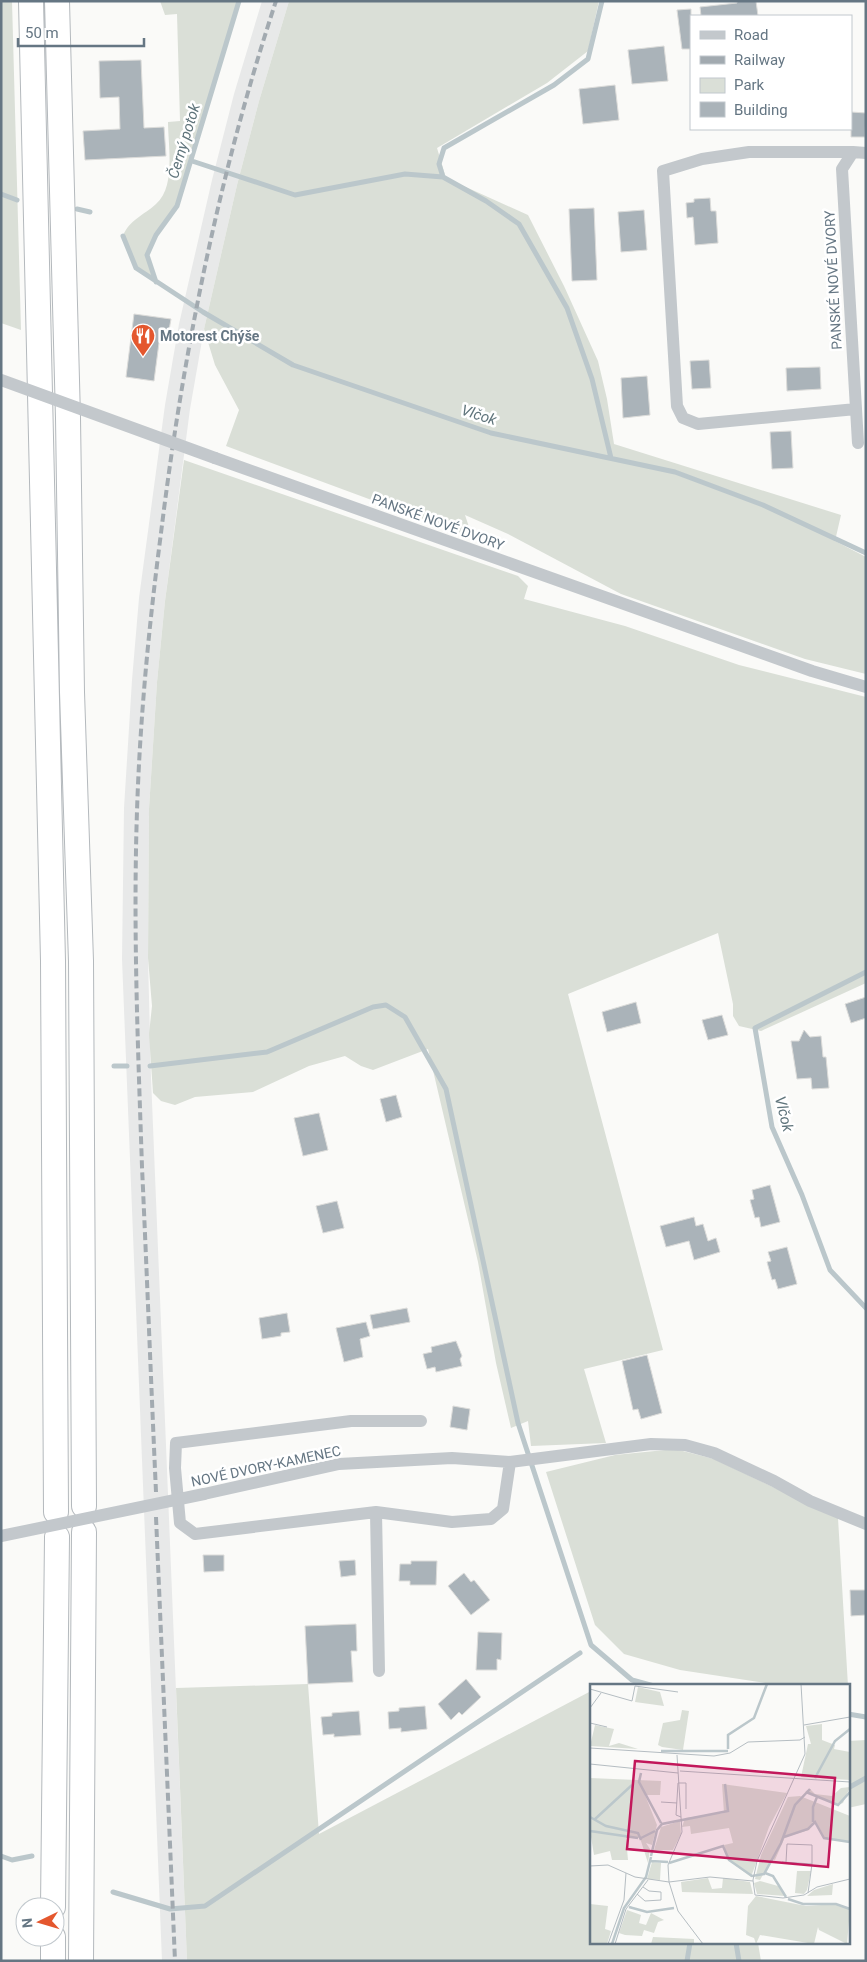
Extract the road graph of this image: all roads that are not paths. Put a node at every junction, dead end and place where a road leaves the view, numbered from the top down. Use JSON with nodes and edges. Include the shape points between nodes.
{"nodes":[{"id":1,"x":31,"y":1,"type":"edge"},
{"id":2,"x":57,"y":1,"type":"edge"},
{"id":3,"x":859,"y":152,"type":"edge"},
{"id":4,"x":1,"y":380,"type":"edge"},
{"id":5,"x":856,"y":409,"type":"junction"},
{"id":6,"x":858,"y":443,"type":"dead end"},
{"id":7,"x":866,"y":687,"type":"edge"},
{"id":8,"x":421,"y":1422,"type":"dead end"},
{"id":9,"x":514,"y":1461,"type":"junction"},
{"id":10,"x":84,"y":1506,"type":"dead end"},
{"id":11,"x":56,"y":1512,"type":"dead end"},
{"id":12,"x":376,"y":1512,"type":"junction"},
{"id":13,"x":866,"y":1524,"type":"edge"},
{"id":14,"x":84,"y":1532,"type":"dead end"},
{"id":15,"x":1,"y":1536,"type":"edge"},
{"id":16,"x":57,"y":1537,"type":"dead end"},
{"id":17,"x":379,"y":1671,"type":"dead end"},
{"id":18,"x":54,"y":1897,"type":"edge"},
{"id":19,"x":53,"y":1947,"type":"edge"},
{"id":20,"x":53,"y":1961,"type":"edge"},
{"id":21,"x":81,"y":1961,"type":"edge"}],
"edges":[{"from":1,"to":11,"type":"highway","via":[[53,961]]},
{"from":2,"to":10,"type":"highway","via":[[80,961]]},
{"from":3,"to":5,"type":"street","name":"PANSKÉ NOVÉ DVORY","via":[[842,169]]},
{"from":3,"to":5,"type":"street","name":"PANSKÉ NOVÉ DVORY","via":[[749,152],[702,159],[663,171],[677,406],[683,418],[698,424]]},
{"from":4,"to":7,"type":"street","name":"PANSKÉ NOVÉ DVORY","bridge":true,"via":[[812,671]]},
{"from":5,"to":6,"type":"street","name":"PANSKÉ NOVÉ DVORY"},
{"from":8,"to":12,"type":"street","name":"NOVÉ DVORY-KAMENEC","via":[[351,1421],[176,1443],[180,1523],[195,1534]]},
{"from":9,"to":12,"type":"street","name":"NOVÉ DVORY-KAMENEC","via":[[503,1509],[491,1519],[452,1522]]},
{"from":9,"to":13,"type":"street","via":[[651,1444],[686,1446],[714,1453],[810,1501]]},
{"from":9,"to":15,"type":"street","name":"NOVÉ DVORY-KAMENEC","bridge":true,"via":[[452,1458],[339,1464]]},
{"from":12,"to":17,"type":"street"},
{"from":14,"to":21,"type":"highway"},
{"from":16,"to":18,"type":"highway"},
{"from":19,"to":20,"type":"highway"}]}
